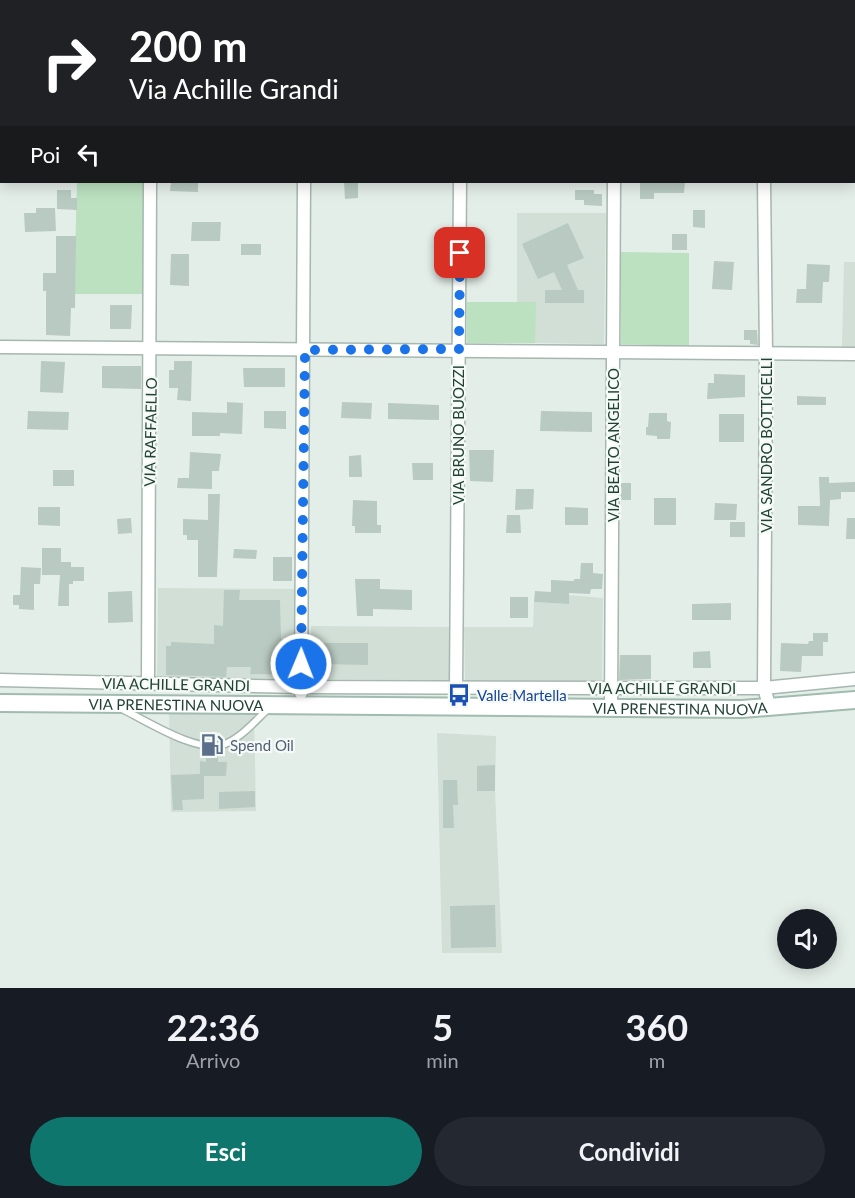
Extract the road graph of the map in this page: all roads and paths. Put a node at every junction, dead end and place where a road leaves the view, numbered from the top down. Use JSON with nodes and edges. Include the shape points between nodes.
{"nodes":[{"id":1,"x":150,"y":183,"type":"edge"},
{"id":2,"x":304,"y":183,"type":"edge"},
{"id":3,"x":460,"y":183,"type":"edge"},
{"id":4,"x":614,"y":183,"type":"edge"},
{"id":5,"x":764,"y":183,"type":"edge"},
{"id":6,"x":0,"y":347,"type":"edge"},
{"id":7,"x":151,"y":348,"type":"junction"},
{"id":8,"x":459,"y":349,"type":"junction"},
{"id":9,"x":305,"y":350,"type":"junction"},
{"id":10,"x":613,"y":351,"type":"junction"},
{"id":11,"x":766,"y":353,"type":"junction"},
{"id":12,"x":855,"y":354,"type":"edge"},
{"id":13,"x":855,"y":679,"type":"edge"},
{"id":14,"x":0,"y":680,"type":"edge"},
{"id":15,"x":148,"y":683,"type":"junction"},
{"id":16,"x":210,"y":685,"type":"junction"},
{"id":17,"x":301,"y":687,"type":"junction"},
{"id":18,"x":456,"y":688,"type":"junction"},
{"id":19,"x":611,"y":688,"type":"junction"},
{"id":20,"x":764,"y":688,"type":"junction"},
{"id":21,"x":855,"y":700,"type":"edge"},
{"id":22,"x":0,"y":704,"type":"edge"},
{"id":23,"x":111,"y":704,"type":"junction"},
{"id":24,"x":209,"y":704,"type":"junction"},
{"id":25,"x":272,"y":705,"type":"junction"},
{"id":26,"x":302,"y":706,"type":"junction"},
{"id":27,"x":611,"y":708,"type":"junction"},
{"id":28,"x":770,"y":708,"type":"junction"}],
"edges":[{"from":1,"to":7,"type":"street","name":"VIA RAFFAELLO"},
{"from":2,"to":9,"type":"street"},
{"from":3,"to":8,"type":"street","name":"VIA BRUNO BUOZZI"},
{"from":4,"to":10,"type":"street","name":"VIA BEATO ANGELICO"},
{"from":5,"to":11,"type":"street","name":"VIA SANDRO BOTTICELLI"},
{"from":6,"to":7,"type":"street"},
{"from":7,"to":9,"type":"street"},
{"from":7,"to":15,"type":"street","name":"VIA RAFFAELLO"},
{"from":8,"to":9,"type":"street"},
{"from":8,"to":10,"type":"street"},
{"from":8,"to":18,"type":"street","name":"VIA BRUNO BUOZZI"},
{"from":9,"to":17,"type":"street"},
{"from":10,"to":11,"type":"street"},
{"from":10,"to":19,"type":"street","name":"VIA BEATO ANGELICO"},
{"from":11,"to":12,"type":"street"},
{"from":11,"to":20,"type":"street","name":"VIA SANDRO BOTTICELLI"},
{"from":13,"to":20,"type":"street","name":"VIA ACHILLE GRANDI"},
{"from":14,"to":15,"type":"street","name":"VIA ACHILLE GRANDI"},
{"from":15,"to":16,"type":"street","name":"VIA ACHILLE GRANDI"},
{"from":16,"to":17,"type":"street","name":"VIA ACHILLE GRANDI"},
{"from":16,"to":24,"type":"street"},
{"from":17,"to":18,"type":"street","name":"VIA ACHILLE GRANDI"},
{"from":17,"to":26,"type":"street"},
{"from":18,"to":19,"type":"street","name":"VIA ACHILLE GRANDI"},
{"from":19,"to":20,"type":"street","name":"VIA ACHILLE GRANDI"},
{"from":19,"to":27,"type":"street","name":"VIA BEATO ANGELICO"},
{"from":20,"to":28,"type":"street","name":"VIA SANDRO BOTTICELLI"},
{"from":21,"to":28,"type":"main road","name":"VIA PRENESTINA NUOVA"},
{"from":22,"to":23,"type":"main road","name":"VIA PRENESTINA NUOVA"},
{"from":23,"to":24,"type":"main road","name":"VIA PRENESTINA NUOVA"},
{"from":23,"to":25,"type":"lane","via":[[193,743],[221,745],[235,738]]},
{"from":24,"to":25,"type":"main road","name":"VIA PRENESTINA NUOVA"},
{"from":25,"to":26,"type":"main road","name":"VIA PRENESTINA NUOVA"},
{"from":26,"to":27,"type":"main road","name":"VIA PRENESTINA NUOVA"},
{"from":27,"to":28,"type":"main road","name":"VIA PRENESTINA NUOVA"}]}
